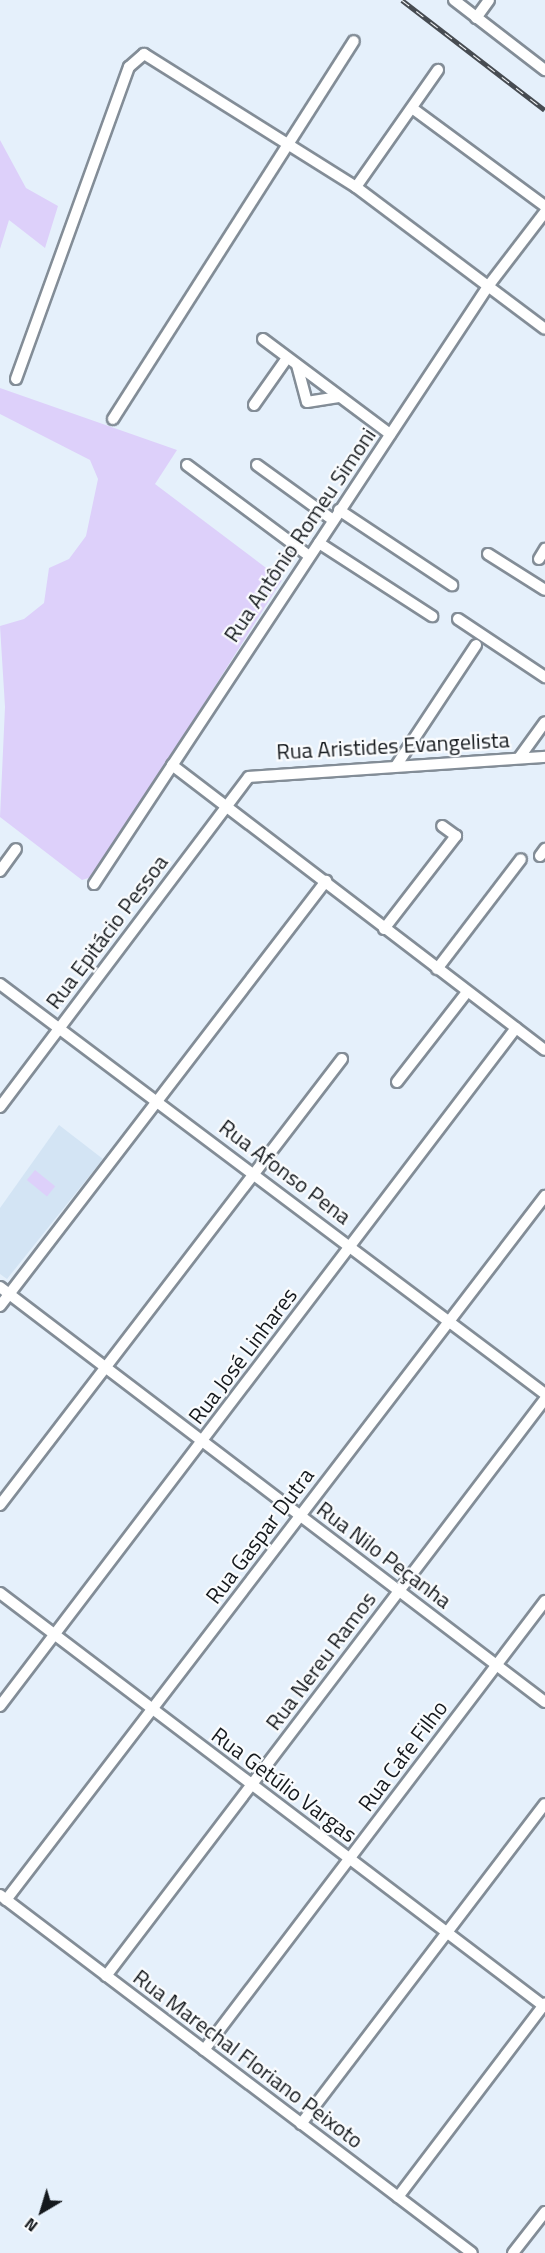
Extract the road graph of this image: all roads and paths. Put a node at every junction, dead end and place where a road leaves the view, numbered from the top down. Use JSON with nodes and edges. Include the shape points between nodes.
{"nodes":[{"id":1,"x":454,"y":0,"type":"edge"},
{"id":2,"x":489,"y":0,"type":"edge"},
{"id":3,"x":476,"y":18,"type":"junction"},
{"id":4,"x":354,"y":41,"type":"dead end"},
{"id":5,"x":543,"y":65,"type":"edge"},
{"id":6,"x":438,"y":70,"type":"dead end"},
{"id":7,"x":412,"y":108,"type":"junction"},
{"id":8,"x":290,"y":142,"type":"junction"},
{"id":9,"x":356,"y":187,"type":"junction"},
{"id":10,"x":545,"y":206,"type":"edge"},
{"id":11,"x":545,"y":212,"type":"edge"},
{"id":12,"x":489,"y":285,"type":"junction"},
{"id":13,"x":545,"y":328,"type":"edge"},
{"id":14,"x":263,"y":339,"type":"dead end"},
{"id":15,"x":287,"y":358,"type":"junction"},
{"id":16,"x":297,"y":365,"type":"junction"},
{"id":17,"x":16,"y":379,"type":"dead end"},
{"id":18,"x":339,"y":396,"type":"junction"},
{"id":19,"x":254,"y":405,"type":"dead end"},
{"id":20,"x":113,"y":419,"type":"dead end"},
{"id":21,"x":390,"y":434,"type":"junction"},
{"id":22,"x":187,"y":465,"type":"dead end"},
{"id":23,"x":257,"y":465,"type":"dead end"},
{"id":24,"x":336,"y":515,"type":"junction"},
{"id":25,"x":319,"y":543,"type":"junction"},
{"id":26,"x":545,"y":549,"type":"edge"},
{"id":27,"x":488,"y":554,"type":"dead end"},
{"id":28,"x":309,"y":556,"type":"junction"},
{"id":29,"x":539,"y":559,"type":"dead end"},
{"id":30,"x":452,"y":585,"type":"dead end"},
{"id":31,"x":545,"y":590,"type":"edge"},
{"id":32,"x":432,"y":615,"type":"dead end"},
{"id":33,"x":458,"y":619,"type":"dead end"},
{"id":34,"x":476,"y":645,"type":"dead end"},
{"id":35,"x":545,"y":677,"type":"edge"},
{"id":36,"x":545,"y":722,"type":"edge"},
{"id":37,"x":545,"y":757,"type":"edge"},
{"id":38,"x":519,"y":758,"type":"junction"},
{"id":39,"x":172,"y":765,"type":"junction"},
{"id":40,"x":396,"y":766,"type":"junction"},
{"id":41,"x":245,"y":780,"type":"joint"},
{"id":42,"x":224,"y":808,"type":"junction"},
{"id":43,"x":442,"y":826,"type":"dead end"},
{"id":44,"x":16,"y":849,"type":"dead end"},
{"id":45,"x":521,"y":859,"type":"dead end"},
{"id":46,"x":0,"y":871,"type":"edge"},
{"id":47,"x":326,"y":881,"type":"junction"},
{"id":48,"x":94,"y":884,"type":"dead end"},
{"id":49,"x":384,"y":929,"type":"junction"},
{"id":50,"x":437,"y":969,"type":"junction"},
{"id":51,"x":0,"y":984,"type":"edge"},
{"id":52,"x":467,"y":992,"type":"junction"},
{"id":53,"x":516,"y":1028,"type":"junction"},
{"id":54,"x":59,"y":1029,"type":"junction"},
{"id":55,"x":545,"y":1050,"type":"edge"},
{"id":56,"x":342,"y":1059,"type":"dead end"},
{"id":57,"x":397,"y":1082,"type":"dead end"},
{"id":58,"x":157,"y":1100,"type":"junction"},
{"id":59,"x":0,"y":1107,"type":"edge"},
{"id":60,"x":254,"y":1173,"type":"junction"},
{"id":61,"x":545,"y":1196,"type":"edge"},
{"id":62,"x":351,"y":1247,"type":"junction"},
{"id":63,"x":5,"y":1290,"type":"edge"},
{"id":64,"x":0,"y":1306,"type":"edge"},
{"id":65,"x":449,"y":1321,"type":"junction"},
{"id":66,"x":106,"y":1367,"type":"junction"},
{"id":67,"x":545,"y":1394,"type":"edge"},
{"id":68,"x":545,"y":1399,"type":"edge"},
{"id":69,"x":203,"y":1441,"type":"junction"},
{"id":70,"x":0,"y":1505,"type":"edge"},
{"id":71,"x":300,"y":1515,"type":"junction"},
{"id":72,"x":398,"y":1591,"type":"junction"},
{"id":73,"x":0,"y":1593,"type":"edge"},
{"id":74,"x":545,"y":1601,"type":"edge"},
{"id":75,"x":54,"y":1634,"type":"junction"},
{"id":76,"x":496,"y":1665,"type":"junction"},
{"id":77,"x":545,"y":1702,"type":"edge"},
{"id":78,"x":0,"y":1706,"type":"edge"},
{"id":79,"x":153,"y":1709,"type":"junction"},
{"id":80,"x":252,"y":1784,"type":"junction"},
{"id":81,"x":545,"y":1804,"type":"edge"},
{"id":82,"x":349,"y":1858,"type":"junction"},
{"id":83,"x":3,"y":1897,"type":"edge"},
{"id":84,"x":447,"y":1933,"type":"junction"},
{"id":85,"x":106,"y":1976,"type":"junction"},
{"id":86,"x":544,"y":2006,"type":"edge"},
{"id":87,"x":204,"y":2050,"type":"junction"},
{"id":88,"x":301,"y":2124,"type":"junction"},
{"id":89,"x":398,"y":2197,"type":"junction"},
{"id":90,"x":545,"y":2212,"type":"edge"},
{"id":91,"x":472,"y":2253,"type":"edge"},
{"id":92,"x":513,"y":2253,"type":"edge"}],
"edges":[{"from":1,"to":3,"type":"street"},
{"from":2,"to":3,"type":"street"},
{"from":3,"to":5,"type":"street"},
{"from":4,"to":8,"type":"street"},
{"from":6,"to":7,"type":"street"},
{"from":7,"to":9,"type":"street"},
{"from":7,"to":10,"type":"street"},
{"from":8,"to":9,"type":"street"},
{"from":8,"to":17,"type":"street","via":[[150,54],[136,58]]},
{"from":8,"to":20,"type":"street"},
{"from":9,"to":12,"type":"street"},
{"from":11,"to":12,"type":"street","name":"Rua Antônio Romeu Simoni"},
{"from":12,"to":13,"type":"street"},
{"from":12,"to":21,"type":"street","name":"Rua Antônio Romeu Simoni"},
{"from":14,"to":15,"type":"street"},
{"from":15,"to":16,"type":"street"},
{"from":15,"to":19,"type":"street"},
{"from":16,"to":18,"type":"street"},
{"from":16,"to":18,"type":"street","via":[[307,402]]},
{"from":18,"to":21,"type":"street"},
{"from":21,"to":24,"type":"street","name":"Rua Antônio Romeu Simoni"},
{"from":22,"to":28,"type":"street"},
{"from":23,"to":24,"type":"street"},
{"from":24,"to":25,"type":"street","name":"Rua Antônio Romeu Simoni"},
{"from":24,"to":30,"type":"street"},
{"from":25,"to":28,"type":"street","name":"Rua Antônio Romeu Simoni"},
{"from":25,"to":32,"type":"street"},
{"from":26,"to":29,"type":"street"},
{"from":27,"to":31,"type":"street"},
{"from":28,"to":39,"type":"street","name":"Rua Antônio Romeu Simoni"},
{"from":33,"to":35,"type":"street"},
{"from":34,"to":40,"type":"street"},
{"from":36,"to":38,"type":"street"},
{"from":37,"to":38,"type":"street","name":"Rua Aristides Evangelista"},
{"from":38,"to":40,"type":"street","name":"Rua Aristides Evangelista"},
{"from":39,"to":42,"type":"street"},
{"from":39,"to":48,"type":"street","name":"Rua Antônio Romeu Simoni"},
{"from":40,"to":41,"type":"street","name":"Rua Aristides Evangelista","via":[[267,774]]},
{"from":41,"to":42,"type":"street","name":"Rua Epitácio Pessoa"},
{"from":42,"to":47,"type":"street"},
{"from":42,"to":54,"type":"street","name":"Rua Epitácio Pessoa"},
{"from":43,"to":49,"type":"street","via":[[456,836]]},
{"from":44,"to":46,"type":"street"},
{"from":45,"to":50,"type":"street"},
{"from":47,"to":49,"type":"street"},
{"from":47,"to":58,"type":"street"},
{"from":49,"to":50,"type":"street"},
{"from":50,"to":52,"type":"street"},
{"from":51,"to":54,"type":"street","name":"Rua Afonso Pena"},
{"from":52,"to":53,"type":"street"},
{"from":52,"to":57,"type":"street"},
{"from":53,"to":55,"type":"street"},
{"from":53,"to":62,"type":"street","name":"Rua José Linhares"},
{"from":54,"to":58,"type":"street","name":"Rua Afonso Pena"},
{"from":54,"to":59,"type":"street","name":"Rua Epitácio Pessoa"},
{"from":56,"to":60,"type":"street"},
{"from":58,"to":60,"type":"street","name":"Rua Afonso Pena"},
{"from":58,"to":63,"type":"street"},
{"from":60,"to":62,"type":"street","name":"Rua Afonso Pena"},
{"from":60,"to":66,"type":"street"},
{"from":61,"to":65,"type":"street","name":"Rua Gaspar Dutra"},
{"from":62,"to":65,"type":"street","name":"Rua Afonso Pena"},
{"from":62,"to":69,"type":"street","name":"Rua José Linhares"},
{"from":63,"to":64,"type":"street"},
{"from":63,"to":66,"type":"street","name":"Rua Nilo Peçanha"},
{"from":65,"to":67,"type":"street","name":"Rua Afonso Pena"},
{"from":65,"to":71,"type":"street","name":"Rua Gaspar Dutra"},
{"from":66,"to":69,"type":"street","name":"Rua Nilo Peçanha"},
{"from":66,"to":70,"type":"street"},
{"from":68,"to":72,"type":"street","name":"Rua Nereu Ramos"},
{"from":69,"to":71,"type":"street","name":"Rua Nilo Peçanha"},
{"from":69,"to":75,"type":"street","name":"Rua José Linhares"},
{"from":71,"to":72,"type":"street","name":"Rua Nilo Peçanha"},
{"from":71,"to":79,"type":"street","name":"Rua Gaspar Dutra"},
{"from":72,"to":76,"type":"street","name":"Rua Nilo Peçanha"},
{"from":72,"to":80,"type":"street","name":"Rua Nereu Ramos"},
{"from":73,"to":75,"type":"street","name":"Rua Getúlio Vargas"},
{"from":74,"to":76,"type":"street","name":"Rua Cafe Filho"},
{"from":75,"to":78,"type":"street","name":"Rua José Linhares"},
{"from":75,"to":79,"type":"street","name":"Rua Getúlio Vargas"},
{"from":76,"to":77,"type":"street","name":"Rua Nilo Peçanha"},
{"from":76,"to":82,"type":"street","name":"Rua Cafe Filho"},
{"from":79,"to":80,"type":"street","name":"Rua Getúlio Vargas"},
{"from":79,"to":83,"type":"street","name":"Rua Gaspar Dutra"},
{"from":80,"to":82,"type":"street","name":"Rua Getúlio Vargas"},
{"from":80,"to":85,"type":"street","name":"Rua Nereu Ramos"},
{"from":81,"to":84,"type":"street"},
{"from":82,"to":84,"type":"street","name":"Rua Getúlio Vargas"},
{"from":82,"to":87,"type":"street","name":"Rua Cafe Filho"},
{"from":83,"to":85,"type":"street","name":"Rua Marechal Floriano Peixoto"},
{"from":84,"to":86,"type":"street","name":"Rua Getúlio Vargas"},
{"from":84,"to":88,"type":"street"},
{"from":85,"to":87,"type":"street","name":"Rua Marechal Floriano Peixoto"},
{"from":86,"to":89,"type":"street"},
{"from":87,"to":88,"type":"street","name":"Rua Marechal Floriano Peixoto"},
{"from":88,"to":89,"type":"street","name":"Rua Marechal Floriano Peixoto"},
{"from":89,"to":91,"type":"street","name":"Rua Marechal Floriano Peixoto"},
{"from":90,"to":92,"type":"street"}]}
